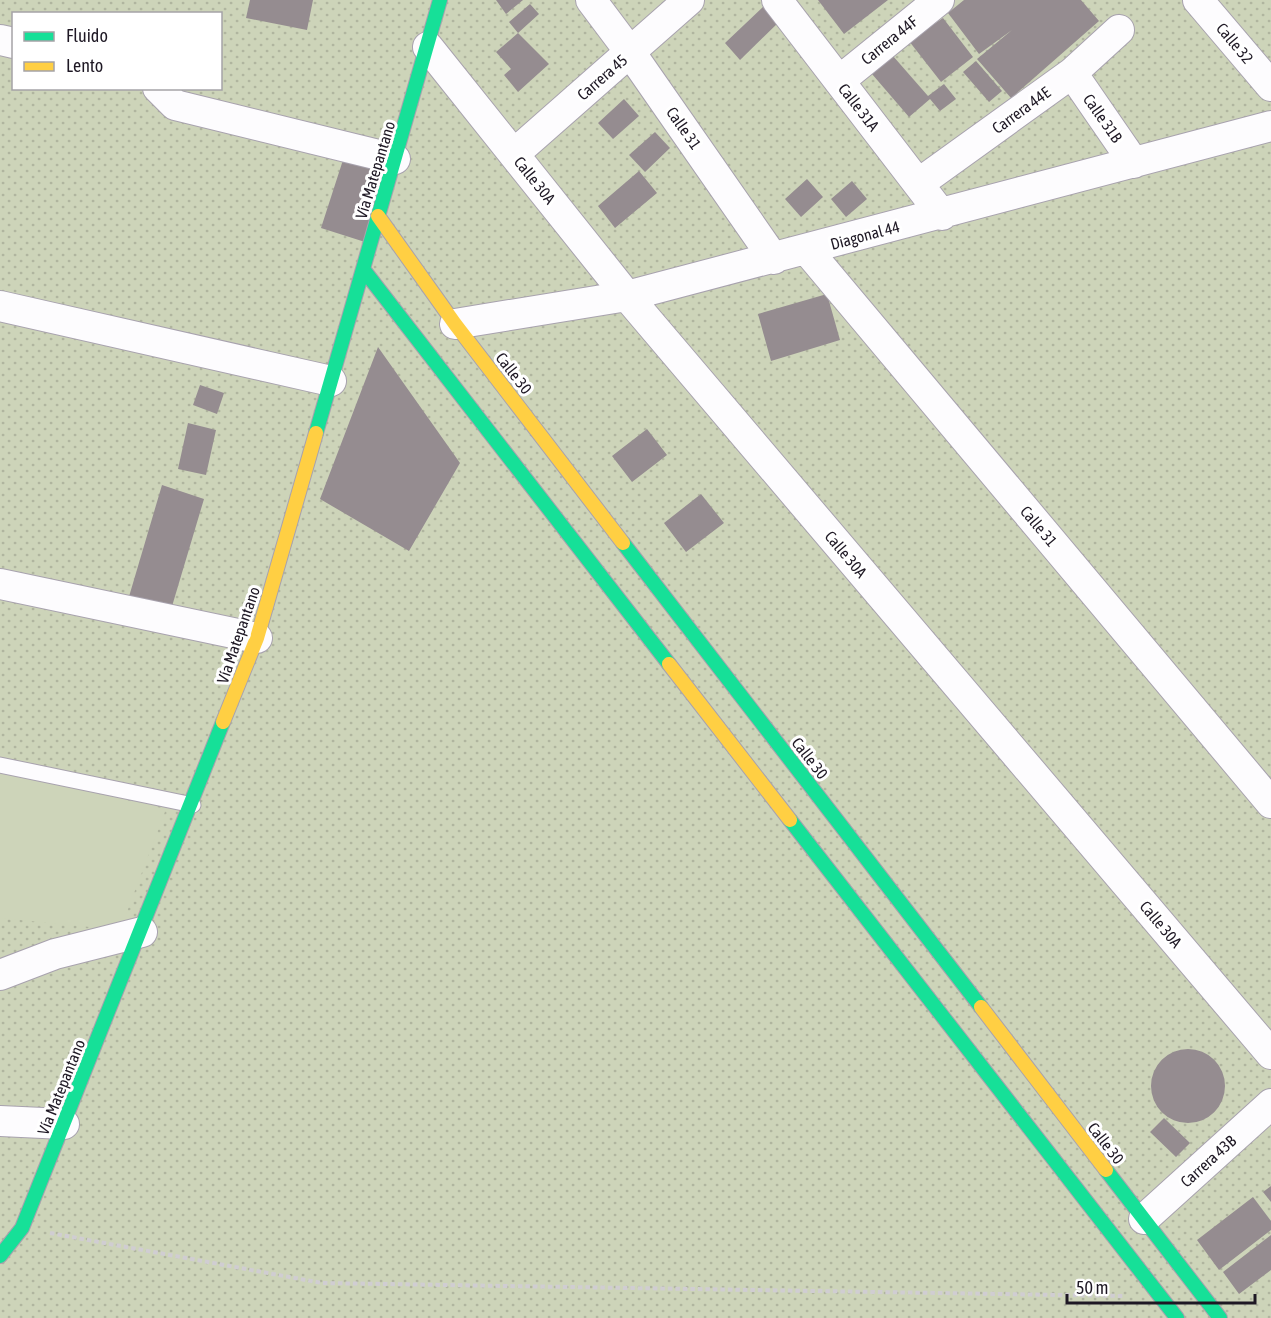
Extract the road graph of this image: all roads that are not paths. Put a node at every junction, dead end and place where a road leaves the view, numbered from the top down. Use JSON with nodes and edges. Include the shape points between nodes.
{"nodes":[{"id":1,"x":440,"y":0,"type":"edge"},
{"id":2,"x":591,"y":0,"type":"edge"},
{"id":3,"x":689,"y":0,"type":"edge"},
{"id":4,"x":777,"y":0,"type":"edge"},
{"id":5,"x":939,"y":0,"type":"edge"},
{"id":6,"x":1198,"y":0,"type":"edge"},
{"id":7,"x":1119,"y":30,"type":"dead end"},
{"id":8,"x":428,"y":47,"type":"junction"},
{"id":9,"x":630,"y":52,"type":"junction"},
{"id":10,"x":1072,"y":73,"type":"junction"},
{"id":11,"x":839,"y":81,"type":"junction"},
{"id":12,"x":1271,"y":86,"type":"edge"},
{"id":13,"x":160,"y":90,"type":"edge"},
{"id":14,"x":1271,"y":126,"type":"edge"},
{"id":15,"x":514,"y":154,"type":"junction"},
{"id":16,"x":395,"y":159,"type":"junction"},
{"id":17,"x":1134,"y":163,"type":"junction"},
{"id":18,"x":918,"y":184,"type":"junction"},
{"id":19,"x":942,"y":214,"type":"junction"},
{"id":20,"x":378,"y":216,"type":"junction"},
{"id":21,"x":807,"y":250,"type":"junction"},
{"id":22,"x":774,"y":259,"type":"junction"},
{"id":23,"x":363,"y":269,"type":"junction"},
{"id":24,"x":627,"y":296,"type":"junction"},
{"id":25,"x":0,"y":306,"type":"edge"},
{"id":26,"x":455,"y":324,"type":"junction"},
{"id":27,"x":331,"y":381,"type":"junction"},
{"id":28,"x":0,"y":584,"type":"edge"},
{"id":29,"x":257,"y":638,"type":"junction"},
{"id":30,"x":0,"y":765,"type":"edge"},
{"id":31,"x":1271,"y":803,"type":"edge"},
{"id":32,"x":193,"y":805,"type":"junction"},
{"id":33,"x":142,"y":932,"type":"junction"},
{"id":34,"x":0,"y":975,"type":"edge"},
{"id":35,"x":1271,"y":1054,"type":"edge"},
{"id":36,"x":1271,"y":1104,"type":"edge"},
{"id":37,"x":0,"y":1122,"type":"edge"},
{"id":38,"x":64,"y":1124,"type":"junction"},
{"id":39,"x":1144,"y":1219,"type":"junction"},
{"id":40,"x":0,"y":1256,"type":"edge"},
{"id":41,"x":1177,"y":1318,"type":"edge"},
{"id":42,"x":1220,"y":1318,"type":"edge"}],
"edges":[{"from":1,"to":8,"type":"main road","name":"Vía Matepantano"},
{"from":2,"to":9,"type":"street","name":"Calle 31"},
{"from":3,"to":9,"type":"street","name":"Carrera 45"},
{"from":4,"to":11,"type":"street","name":"Calle 31A"},
{"from":5,"to":11,"type":"street","name":"Carrera 44F"},
{"from":6,"to":12,"type":"street","name":"Calle 32"},
{"from":7,"to":10,"type":"street","name":"Carrera 44E"},
{"from":8,"to":15,"type":"street","name":"Calle 30A"},
{"from":8,"to":16,"type":"main road","name":"Vía Matepantano"},
{"from":9,"to":15,"type":"street","name":"Carrera 45"},
{"from":9,"to":22,"type":"street","name":"Calle 31"},
{"from":10,"to":17,"type":"street","name":"Calle 31B"},
{"from":10,"to":18,"type":"street","name":"Carrera 44E"},
{"from":11,"to":18,"type":"street","name":"Calle 31A"},
{"from":13,"to":16,"type":"street","via":[[175,105]]},
{"from":14,"to":17,"type":"street","name":"Diagonal 44"},
{"from":15,"to":24,"type":"street","name":"Calle 30A"},
{"from":16,"to":20,"type":"main road","name":"Vía Matepantano"},
{"from":17,"to":19,"type":"street","name":"Diagonal 44"},
{"from":18,"to":19,"type":"street","name":"Calle 31A"},
{"from":19,"to":21,"type":"street","name":"Diagonal 44"},
{"from":20,"to":23,"type":"main road","name":"Vía Matepantano"},
{"from":20,"to":26,"type":"main road","name":"Calle 30"},
{"from":21,"to":22,"type":"street","name":"Diagonal 44"},
{"from":21,"to":31,"type":"street","name":"Calle 31"},
{"from":22,"to":24,"type":"street","name":"Diagonal 44"},
{"from":23,"to":27,"type":"main road","name":"Vía Matepantano"},
{"from":23,"to":41,"type":"main road"},
{"from":24,"to":26,"type":"street","name":"Diagonal 44"},
{"from":24,"to":35,"type":"street","name":"Calle 30A"},
{"from":25,"to":27,"type":"street"},
{"from":26,"to":39,"type":"main road","name":"Calle 30"},
{"from":27,"to":29,"type":"main road","name":"Vía Matepantano"},
{"from":28,"to":29,"type":"street"},
{"from":29,"to":32,"type":"main road","name":"Vía Matepantano"},
{"from":30,"to":32,"type":"lane"},
{"from":32,"to":33,"type":"main road","name":"Vía Matepantano"},
{"from":33,"to":34,"type":"street","via":[[55,954]]},
{"from":33,"to":38,"type":"main road","name":"Vía Matepantano"},
{"from":36,"to":39,"type":"street","name":"Carrera 43B"},
{"from":37,"to":38,"type":"street"},
{"from":38,"to":40,"type":"main road","name":"Vía Matepantano","via":[[22,1228]]},
{"from":39,"to":42,"type":"main road","name":"Calle 30"}]}
